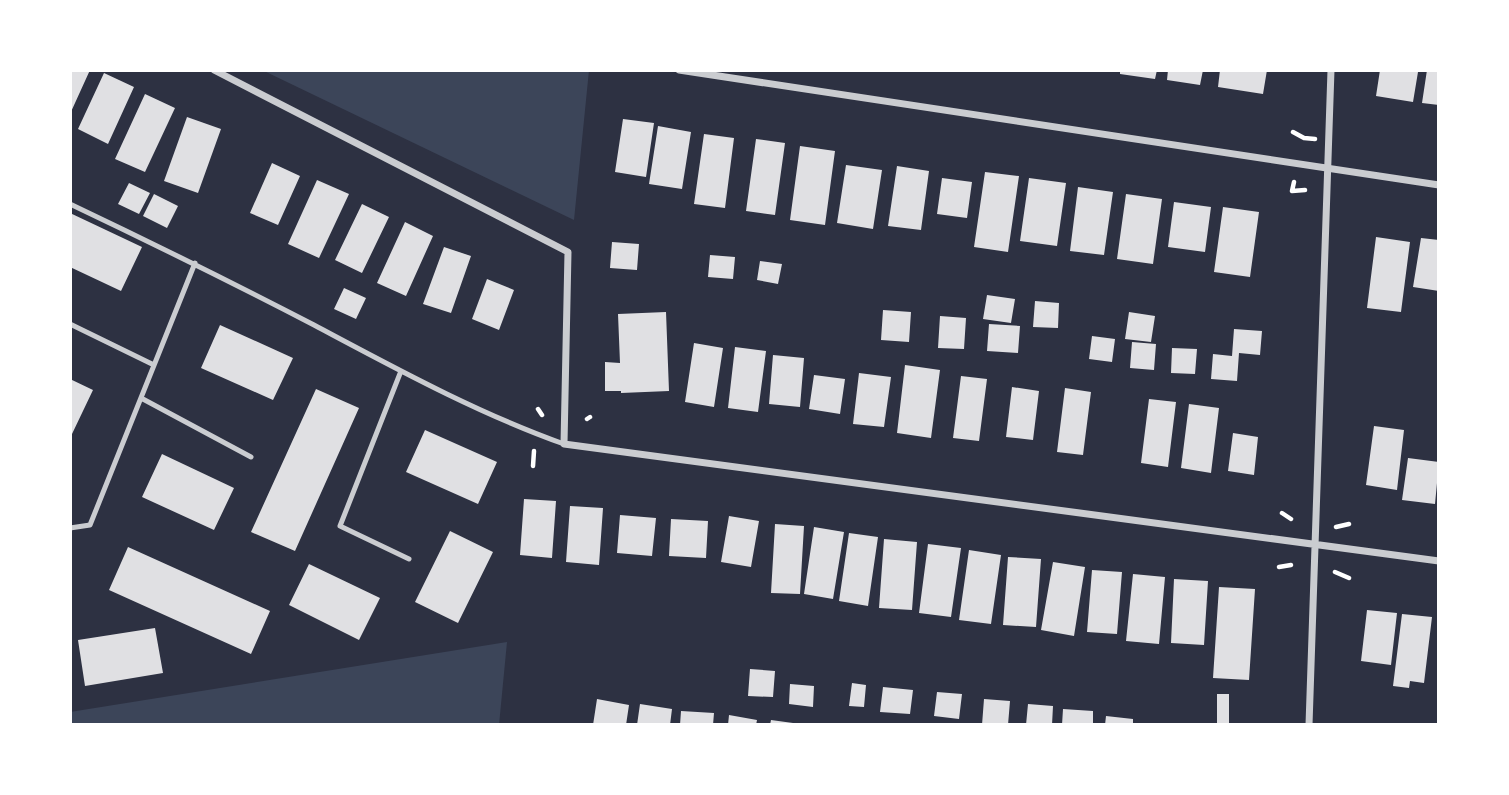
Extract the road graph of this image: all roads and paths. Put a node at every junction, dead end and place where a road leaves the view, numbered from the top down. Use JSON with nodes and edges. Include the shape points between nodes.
{"nodes":[{"id":1,"x":214,"y":70,"type":"edge"},
{"id":2,"x":679,"y":70,"type":"edge"},
{"id":3,"x":1331,"y":70,"type":"edge"},
{"id":4,"x":1293,"y":132,"type":"dead end"},
{"id":5,"x":1304,"y":138,"type":"dead end"},
{"id":6,"x":1329,"y":170,"type":"junction"},
{"id":7,"x":1294,"y":181,"type":"dead end"},
{"id":8,"x":1439,"y":185,"type":"edge"},
{"id":9,"x":1305,"y":190,"type":"dead end"},
{"id":10,"x":70,"y":204,"type":"edge"},
{"id":11,"x":195,"y":263,"type":"junction"},
{"id":12,"x":70,"y":324,"type":"edge"},
{"id":13,"x":154,"y":365,"type":"junction"},
{"id":14,"x":401,"y":371,"type":"junction"},
{"id":15,"x":141,"y":398,"type":"junction"},
{"id":16,"x":538,"y":409,"type":"dead end"},
{"id":17,"x":542,"y":415,"type":"dead end"},
{"id":18,"x":564,"y":444,"type":"junction"},
{"id":19,"x":534,"y":451,"type":"dead end"},
{"id":20,"x":251,"y":457,"type":"dead end"},
{"id":21,"x":533,"y":466,"type":"dead end"},
{"id":22,"x":1282,"y":513,"type":"dead end"},
{"id":23,"x":1291,"y":519,"type":"dead end"},
{"id":24,"x":1349,"y":524,"type":"dead end"},
{"id":25,"x":1336,"y":527,"type":"dead end"},
{"id":26,"x":70,"y":528,"type":"edge"},
{"id":27,"x":1315,"y":545,"type":"junction"},
{"id":28,"x":409,"y":559,"type":"dead end"},
{"id":29,"x":1439,"y":561,"type":"edge"},
{"id":30,"x":1291,"y":565,"type":"dead end"},
{"id":31,"x":1279,"y":567,"type":"dead end"},
{"id":32,"x":1335,"y":572,"type":"dead end"},
{"id":33,"x":1349,"y":578,"type":"dead end"},
{"id":34,"x":1309,"y":725,"type":"edge"}],
"edges":[{"from":1,"to":18,"type":"street","via":[[568,252]]},
{"from":2,"to":6,"type":"street"},
{"from":3,"to":6,"type":"street"},
{"from":4,"to":5,"type":"path"},
{"from":6,"to":8,"type":"street"},
{"from":6,"to":27,"type":"street"},
{"from":7,"to":9,"type":"path","via":[[1292,191]]},
{"from":10,"to":11,"type":"lane"},
{"from":11,"to":13,"type":"lane"},
{"from":11,"to":14,"type":"lane"},
{"from":12,"to":13,"type":"lane"},
{"from":13,"to":15,"type":"lane"},
{"from":14,"to":18,"type":"lane","via":[[523,430]]},
{"from":14,"to":28,"type":"lane","via":[[340,526]]},
{"from":15,"to":20,"type":"lane"},
{"from":15,"to":26,"type":"lane","via":[[90,525]]},
{"from":16,"to":17,"type":"path"},
{"from":18,"to":27,"type":"street"},
{"from":19,"to":21,"type":"path"},
{"from":22,"to":23,"type":"path"},
{"from":24,"to":25,"type":"path"},
{"from":27,"to":29,"type":"street"},
{"from":27,"to":34,"type":"street"},
{"from":30,"to":31,"type":"path"},
{"from":32,"to":33,"type":"path"}]}
